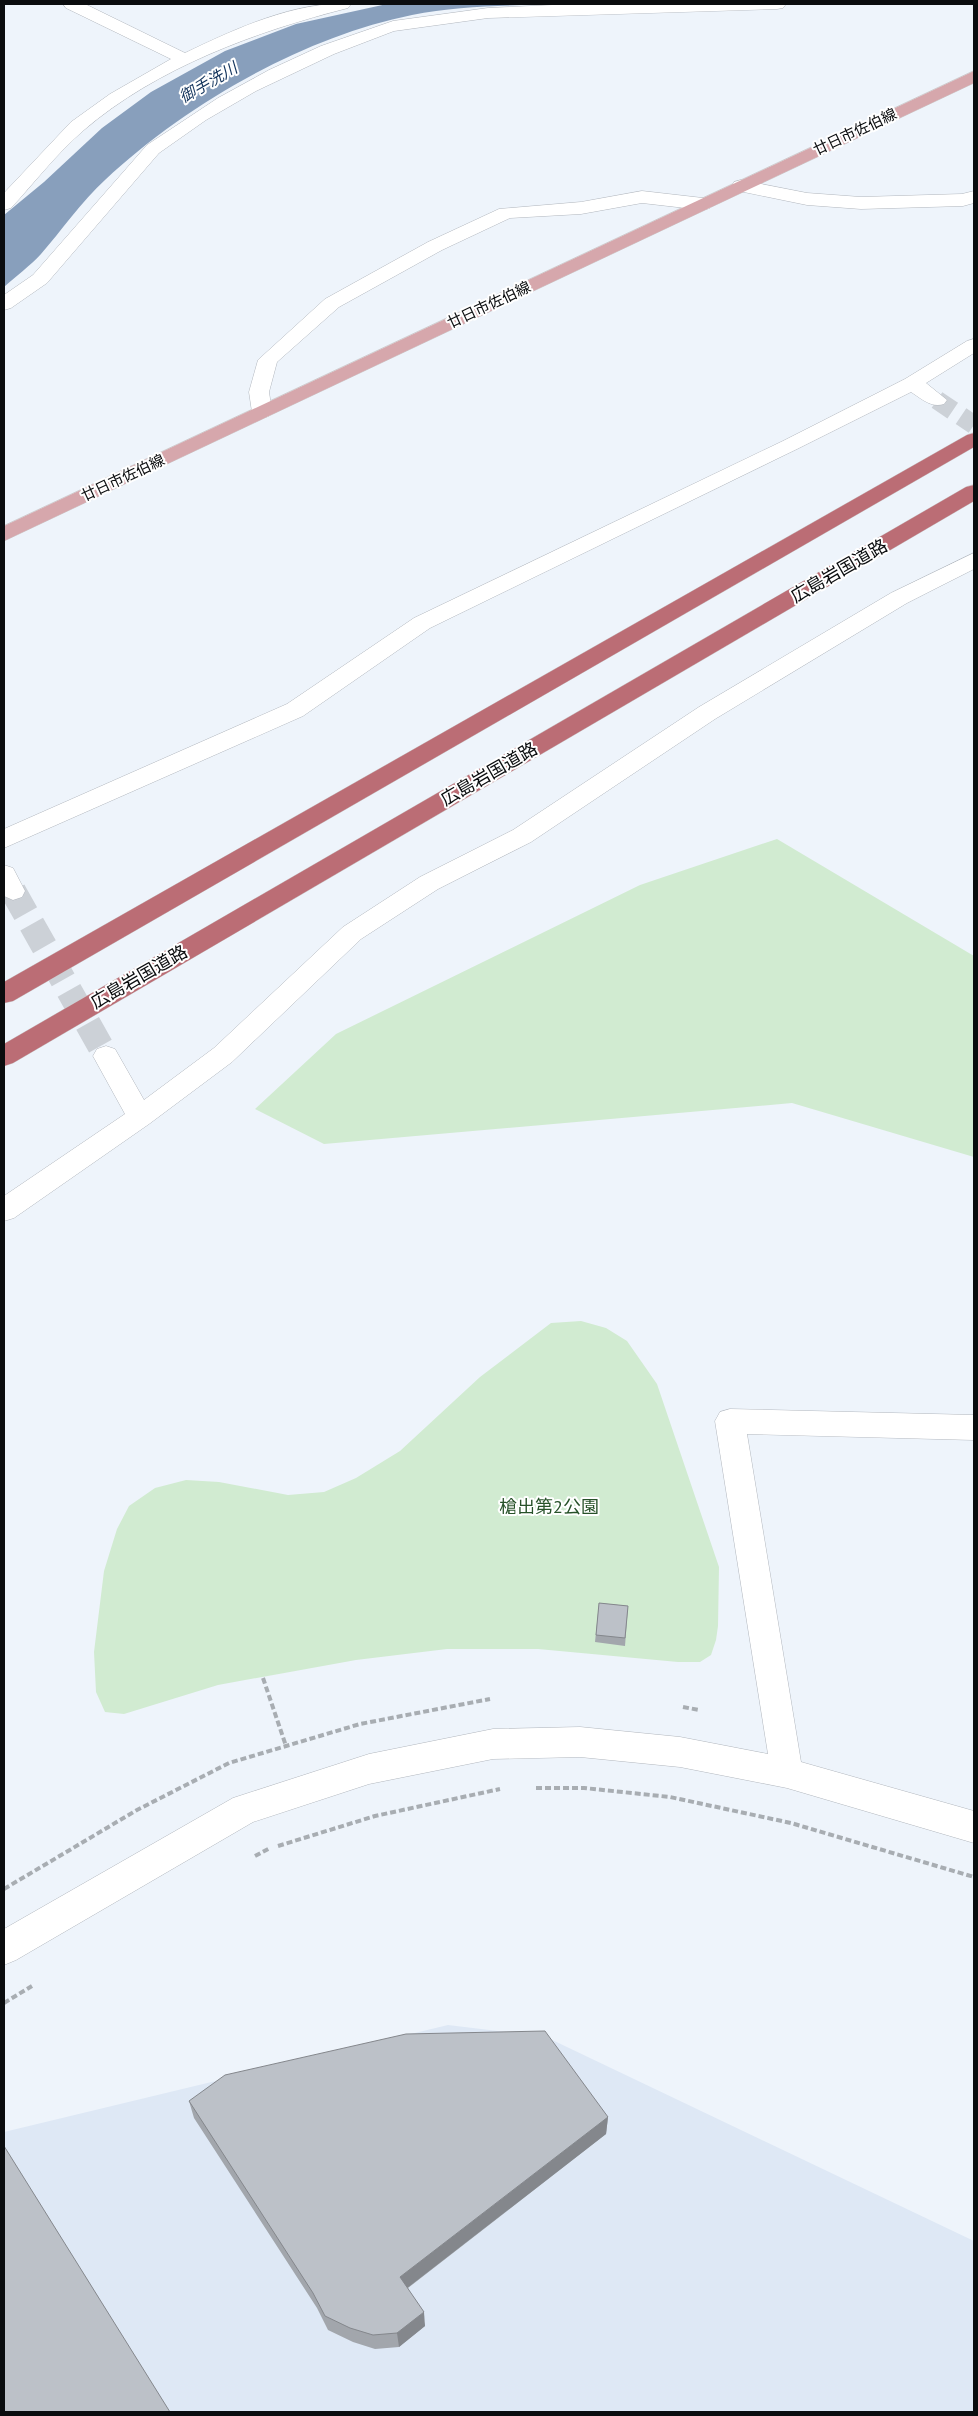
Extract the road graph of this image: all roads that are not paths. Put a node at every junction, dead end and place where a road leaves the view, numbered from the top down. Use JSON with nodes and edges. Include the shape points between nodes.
{"nodes":[{"id":1,"x":72,"y":4,"type":"edge"},
{"id":2,"x":342,"y":4,"type":"edge"},
{"id":3,"x":777,"y":4,"type":"edge"},
{"id":4,"x":186,"y":60,"type":"junction"},
{"id":5,"x":974,"y":76,"type":"edge"},
{"id":6,"x":741,"y":186,"type":"junction"},
{"id":7,"x":971,"y":202,"type":"edge"},
{"id":8,"x":4,"y":204,"type":"edge"},
{"id":9,"x":703,"y":204,"type":"junction"},
{"id":10,"x":4,"y":304,"type":"edge"},
{"id":11,"x":974,"y":345,"type":"edge"},
{"id":12,"x":912,"y":383,"type":"junction"},
{"id":13,"x":937,"y":400,"type":"tunnel mouth"},
{"id":14,"x":262,"y":412,"type":"junction"},
{"id":15,"x":974,"y":439,"type":"edge"},
{"id":16,"x":974,"y":492,"type":"edge"},
{"id":17,"x":4,"y":534,"type":"edge"},
{"id":18,"x":974,"y":560,"type":"edge"},
{"id":19,"x":4,"y":839,"type":"edge"},
{"id":20,"x":4,"y":994,"type":"edge"},
{"id":21,"x":4,"y":1056,"type":"edge"},
{"id":22,"x":106,"y":1056,"type":"tunnel mouth"},
{"id":23,"x":140,"y":1117,"type":"junction"},
{"id":24,"x":4,"y":1210,"type":"edge"},
{"id":25,"x":974,"y":1427,"type":"edge"},
{"id":26,"x":788,"y":1773,"type":"junction"},
{"id":27,"x":974,"y":1827,"type":"edge"},
{"id":28,"x":4,"y":1948,"type":"edge"}],
"edges":[{"from":1,"to":4,"type":"street"},
{"from":2,"to":4,"type":"street","via":[[279,20]]},
{"from":3,"to":10,"type":"street","via":[[511,11],[448,17],[392,26],[337,46],[242,92],[153,149],[40,279]]},
{"from":4,"to":8,"type":"street","via":[[133,88],[87,118]]},
{"from":5,"to":6,"type":"main road","name":"廿日市佐伯線"},
{"from":6,"to":7,"type":"street","via":[[807,199],[861,203]]},
{"from":6,"to":9,"type":"main road","name":"廿日市佐伯線"},
{"from":9,"to":14,"type":"main road","name":"廿日市佐伯線"},
{"from":9,"to":14,"type":"street","via":[[642,197],[582,208],[506,213],[436,246],[332,303],[268,360],[259,392]]},
{"from":11,"to":12,"type":"street"},
{"from":12,"to":13,"type":"street"},
{"from":12,"to":19,"type":"street","via":[[422,623],[295,710]]},
{"from":14,"to":17,"type":"main road","name":"廿日市佐伯線"},
{"from":15,"to":20,"type":"highway"},
{"from":16,"to":21,"type":"highway","name":"広島岩国道路"},
{"from":18,"to":23,"type":"street","via":[[899,598],[707,713],[522,836],[429,883],[352,933],[223,1056]]},
{"from":22,"to":23,"type":"street"},
{"from":23,"to":24,"type":"street"},
{"from":25,"to":26,"type":"street","via":[[730,1421]]},
{"from":26,"to":27,"type":"street"},
{"from":26,"to":28,"type":"street","via":[[680,1752],[580,1742],[493,1744],[369,1769],[245,1809]]}]}
